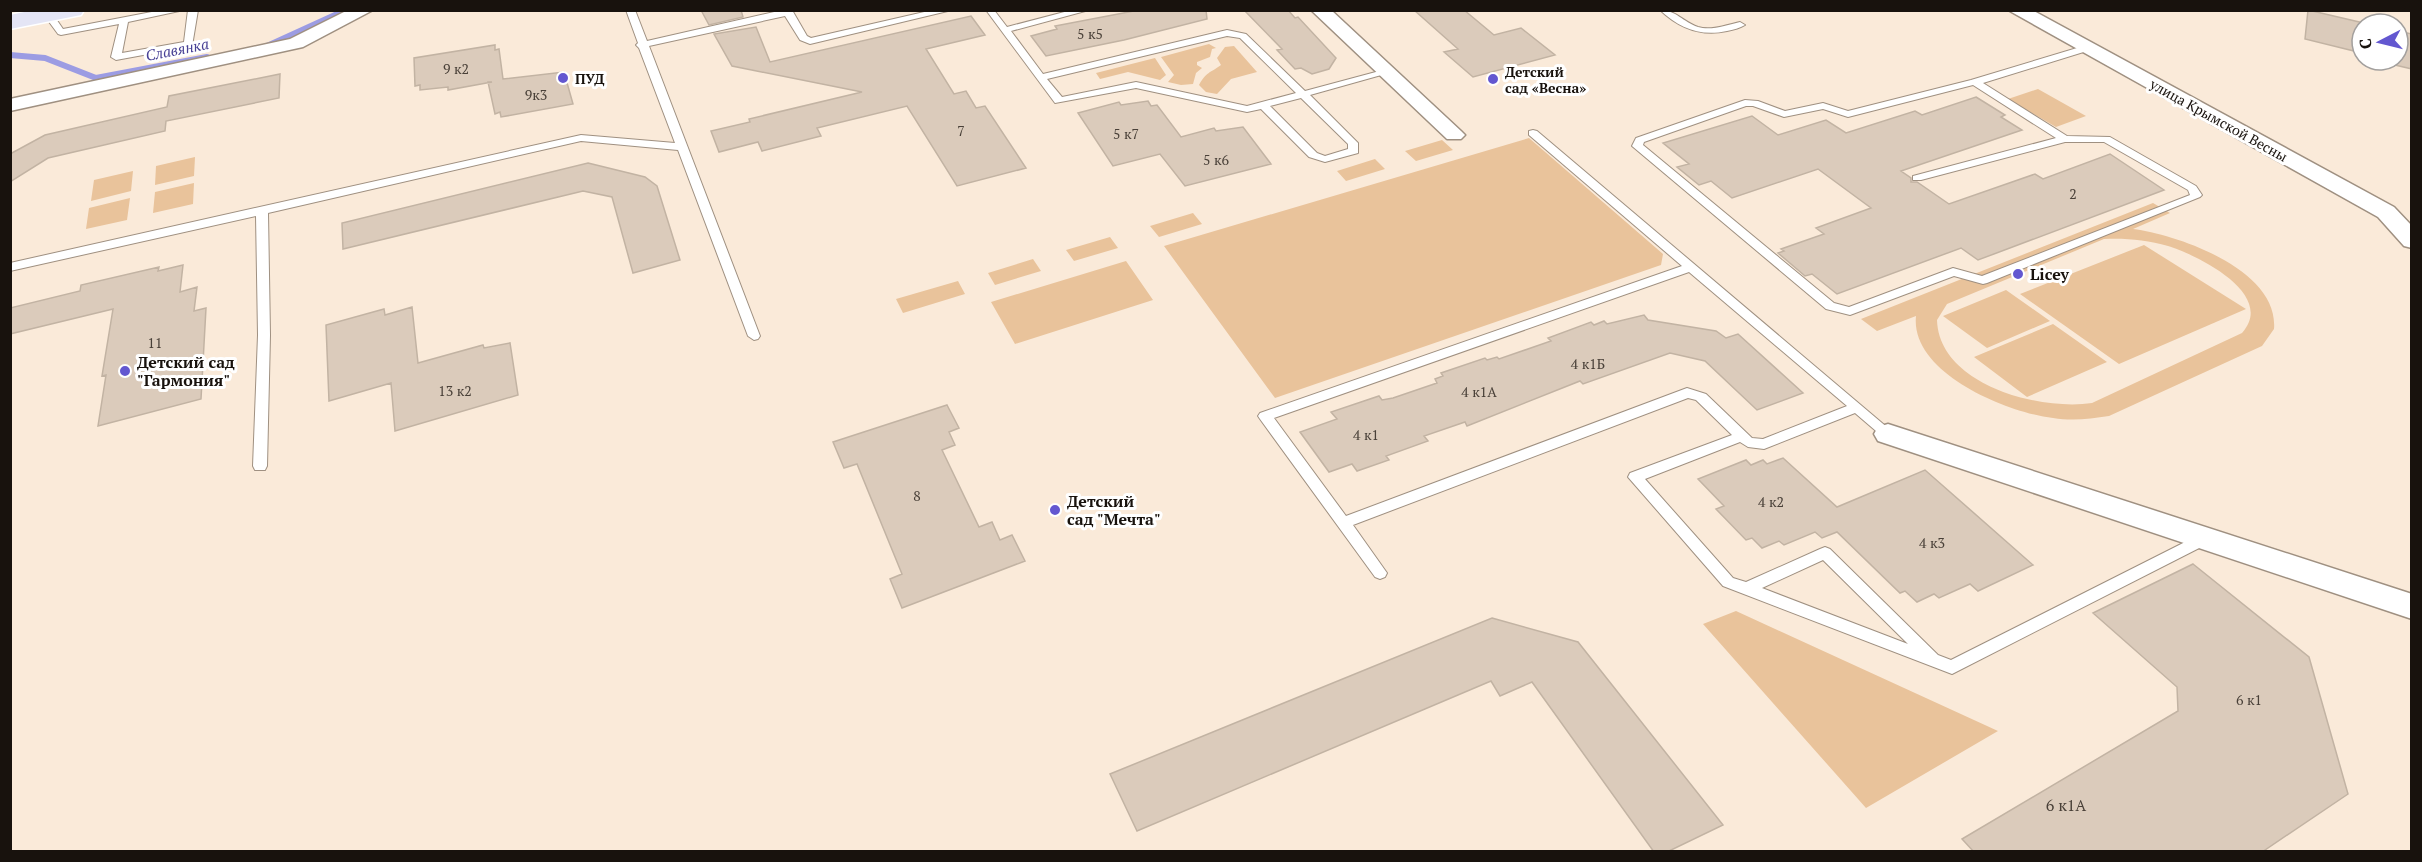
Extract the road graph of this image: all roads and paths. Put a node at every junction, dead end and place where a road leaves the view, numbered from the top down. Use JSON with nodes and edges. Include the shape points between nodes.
{"nodes":[{"id":1,"x":73,"y":10,"type":"edge"},
{"id":2,"x":180,"y":10,"type":"edge"},
{"id":3,"x":193,"y":10,"type":"edge"},
{"id":4,"x":364,"y":10,"type":"edge"},
{"id":5,"x":630,"y":10,"type":"edge"},
{"id":6,"x":948,"y":10,"type":"edge"},
{"id":7,"x":1085,"y":10,"type":"edge"},
{"id":8,"x":1320,"y":10,"type":"edge"},
{"id":9,"x":1664,"y":10,"type":"edge"},
{"id":10,"x":2018,"y":10,"type":"edge"},
{"id":11,"x":990,"y":11,"type":"edge"},
{"id":12,"x":788,"y":12,"type":"edge"},
{"id":13,"x":49,"y":15,"type":"junction"},
{"id":14,"x":124,"y":21,"type":"junction"},
{"id":15,"x":10,"y":22,"type":"edge"},
{"id":16,"x":1740,"y":25,"type":"dead end"},
{"id":17,"x":1005,"y":30,"type":"junction"},
{"id":18,"x":641,"y":45,"type":"junction"},
{"id":19,"x":2087,"y":48,"type":"junction"},
{"id":20,"x":1387,"y":72,"type":"junction"},
{"id":21,"x":1041,"y":77,"type":"junction"},
{"id":22,"x":1975,"y":82,"type":"junction"},
{"id":23,"x":1304,"y":94,"type":"junction"},
{"id":24,"x":10,"y":105,"type":"edge"},
{"id":25,"x":1263,"y":105,"type":"junction"},
{"id":26,"x":1533,"y":133,"type":"dead end"},
{"id":27,"x":1454,"y":135,"type":"dead end"},
{"id":28,"x":2065,"y":139,"type":"junction"},
{"id":29,"x":681,"y":147,"type":"junction"},
{"id":30,"x":1917,"y":178,"type":"dead end"},
{"id":31,"x":262,"y":211,"type":"junction"},
{"id":32,"x":2412,"y":241,"type":"edge"},
{"id":33,"x":10,"y":267,"type":"edge"},
{"id":34,"x":1691,"y":267,"type":"junction"},
{"id":35,"x":754,"y":336,"type":"dead end"},
{"id":36,"x":1856,"y":408,"type":"junction"},
{"id":37,"x":1888,"y":434,"type":"joint"},
{"id":38,"x":1742,"y":436,"type":"junction"},
{"id":39,"x":260,"y":466,"type":"dead end"},
{"id":40,"x":1343,"y":523,"type":"junction"},
{"id":41,"x":2204,"y":539,"type":"junction"},
{"id":42,"x":1380,"y":573,"type":"dead end"},
{"id":43,"x":1746,"y":589,"type":"junction"},
{"id":44,"x":2412,"y":607,"type":"edge"},
{"id":45,"x":1934,"y":660,"type":"junction"}],
"edges":[{"from":1,"to":13,"type":"main road"},
{"from":2,"to":14,"type":"lane"},
{"from":3,"to":14,"type":"lane","via":[[189,44],[116,57]]},
{"from":4,"to":24,"type":"street","via":[[296,43]]},
{"from":5,"to":18,"type":"lane"},
{"from":6,"to":12,"type":"lane","via":[[810,41],[803,38]]},
{"from":7,"to":17,"type":"lane"},
{"from":8,"to":20,"type":"street"},
{"from":9,"to":16,"type":"lane","via":[[1699,32]]},
{"from":10,"to":19,"type":"street","name":"улица Крымской Весны"},
{"from":11,"to":17,"type":"lane"},
{"from":12,"to":18,"type":"lane"},
{"from":13,"to":14,"type":"lane","via":[[61,32]]},
{"from":13,"to":15,"type":"main road"},
{"from":17,"to":21,"type":"lane"},
{"from":18,"to":29,"type":"lane"},
{"from":19,"to":22,"type":"lane"},
{"from":19,"to":32,"type":"street","name":"улица Крымской Весны","via":[[2386,212]]},
{"from":20,"to":23,"type":"lane"},
{"from":20,"to":27,"type":"street"},
{"from":21,"to":23,"type":"lane","via":[[1227,33],[1243,36]]},
{"from":21,"to":25,"type":"lane","via":[[1059,101],[1136,85],[1247,109]]},
{"from":22,"to":28,"type":"lane"},
{"from":22,"to":28,"type":"lane","via":[[1848,114],[1823,106],[1779,114],[1749,102],[1636,142],[1830,306],[1850,311],[1953,272],[1983,280],[2196,195],[2192,188],[2106,139]]},
{"from":23,"to":25,"type":"lane"},
{"from":23,"to":25,"type":"lane","via":[[1353,143],[1354,151],[1324,159],[1313,155]]},
{"from":26,"to":34,"type":"lane"},
{"from":28,"to":30,"type":"lane"},
{"from":29,"to":31,"type":"lane","via":[[581,138]]},
{"from":29,"to":35,"type":"lane"},
{"from":31,"to":33,"type":"lane"},
{"from":31,"to":39,"type":"lane"},
{"from":34,"to":36,"type":"lane"},
{"from":34,"to":40,"type":"lane","via":[[1265,416]]},
{"from":36,"to":37,"type":"lane"},
{"from":36,"to":38,"type":"lane","via":[[1764,444],[1755,445]]},
{"from":37,"to":41,"type":"street"},
{"from":38,"to":40,"type":"lane","via":[[1701,397],[1687,393]]},
{"from":38,"to":43,"type":"lane","via":[[1635,477],[1728,582]]},
{"from":40,"to":42,"type":"lane"},
{"from":41,"to":44,"type":"street"},
{"from":41,"to":45,"type":"lane","via":[[1952,666]]},
{"from":43,"to":45,"type":"lane"},
{"from":43,"to":45,"type":"lane","via":[[1825,553]]}]}
